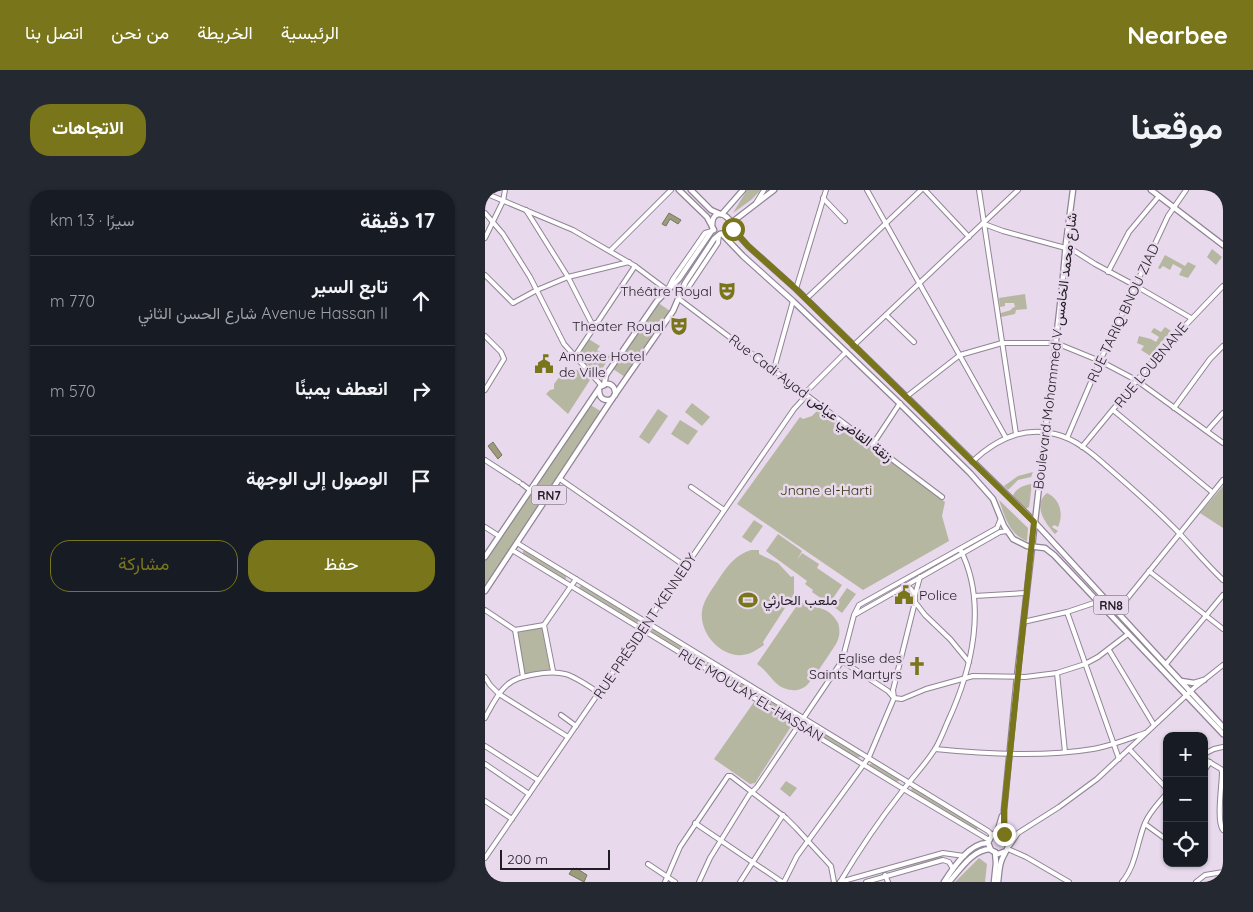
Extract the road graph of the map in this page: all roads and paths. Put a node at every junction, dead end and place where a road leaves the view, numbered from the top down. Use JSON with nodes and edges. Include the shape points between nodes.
{"nodes":[{"id":1,"x":505,"y":190,"type":"edge"},
{"id":2,"x":671,"y":190,"type":"edge"},
{"id":3,"x":679,"y":190,"type":"edge"},
{"id":4,"x":691,"y":190,"type":"edge"},
{"id":5,"x":764,"y":190,"type":"edge"},
{"id":6,"x":774,"y":190,"type":"edge"},
{"id":7,"x":826,"y":190,"type":"edge"},
{"id":8,"x":867,"y":190,"type":"edge"},
{"id":9,"x":921,"y":190,"type":"edge"},
{"id":10,"x":925,"y":190,"type":"edge"},
{"id":11,"x":979,"y":190,"type":"edge"},
{"id":12,"x":1018,"y":190,"type":"edge"},
{"id":13,"x":1073,"y":190,"type":"edge"},
{"id":14,"x":1151,"y":190,"type":"edge"},
{"id":15,"x":1186,"y":190,"type":"edge"},
{"id":16,"x":1221,"y":190,"type":"edge"},
{"id":17,"x":741,"y":192,"type":"edge"},
{"id":18,"x":485,"y":193,"type":"edge"},
{"id":19,"x":1223,"y":195,"type":"edge"},
{"id":20,"x":1159,"y":196,"type":"junction"},
{"id":21,"x":823,"y":198,"type":"junction"},
{"id":22,"x":503,"y":201,"type":"junction"},
{"id":23,"x":755,"y":204,"type":"junction"},
{"id":24,"x":1175,"y":208,"type":"junction"},
{"id":25,"x":525,"y":210,"type":"junction"},
{"id":26,"x":485,"y":213,"type":"edge"},
{"id":27,"x":721,"y":214,"type":"junction"},
{"id":28,"x":845,"y":221,"type":"dead end"},
{"id":29,"x":493,"y":222,"type":"junction"},
{"id":30,"x":731,"y":224,"type":"junction"},
{"id":31,"x":885,"y":224,"type":"junction"},
{"id":32,"x":984,"y":224,"type":"junction"},
{"id":33,"x":712,"y":229,"type":"junction"},
{"id":34,"x":720,"y":234,"type":"junction"},
{"id":35,"x":485,"y":238,"type":"edge"},
{"id":36,"x":969,"y":238,"type":"junction"},
{"id":37,"x":1223,"y":245,"type":"edge"},
{"id":38,"x":1065,"y":248,"type":"junction"},
{"id":39,"x":610,"y":251,"type":"junction"},
{"id":40,"x":629,"y":262,"type":"junction"},
{"id":41,"x":635,"y":266,"type":"junction"},
{"id":42,"x":1108,"y":272,"type":"junction"},
{"id":43,"x":485,"y":275,"type":"edge"},
{"id":44,"x":568,"y":277,"type":"junction"},
{"id":45,"x":919,"y":284,"type":"junction"},
{"id":46,"x":1136,"y":286,"type":"junction"},
{"id":47,"x":1223,"y":286,"type":"edge"},
{"id":48,"x":796,"y":289,"type":"junction"},
{"id":49,"x":537,"y":290,"type":"junction"},
{"id":50,"x":668,"y":290,"type":"junction"},
{"id":51,"x":680,"y":297,"type":"junction"},
{"id":52,"x":806,"y":299,"type":"junction"},
{"id":53,"x":793,"y":301,"type":"junction"},
{"id":54,"x":886,"y":315,"type":"junction"},
{"id":55,"x":1191,"y":318,"type":"junction"},
{"id":56,"x":596,"y":323,"type":"junction"},
{"id":57,"x":485,"y":336,"type":"edge"},
{"id":58,"x":914,"y":342,"type":"dead end"},
{"id":59,"x":1002,"y":343,"type":"junction"},
{"id":60,"x":1056,"y":343,"type":"junction"},
{"id":61,"x":853,"y":346,"type":"junction"},
{"id":62,"x":1223,"y":346,"type":"edge"},
{"id":63,"x":846,"y":352,"type":"junction"},
{"id":64,"x":575,"y":356,"type":"junction"},
{"id":65,"x":960,"y":356,"type":"junction"},
{"id":66,"x":1100,"y":361,"type":"junction"},
{"id":67,"x":774,"y":369,"type":"junction"},
{"id":68,"x":1136,"y":380,"type":"junction"},
{"id":69,"x":602,"y":386,"type":"junction"},
{"id":70,"x":485,"y":390,"type":"edge"},
{"id":71,"x":806,"y":394,"type":"junction"},
{"id":72,"x":613,"y":397,"type":"junction"},
{"id":73,"x":906,"y":397,"type":"junction"},
{"id":74,"x":899,"y":403,"type":"junction"},
{"id":75,"x":1174,"y":408,"type":"junction"},
{"id":76,"x":1113,"y":410,"type":"junction"},
{"id":77,"x":1223,"y":413,"type":"edge"},
{"id":78,"x":1207,"y":431,"type":"junction"},
{"id":79,"x":1045,"y":433,"type":"junction"},
{"id":80,"x":1016,"y":434,"type":"junction"},
{"id":81,"x":1005,"y":438,"type":"junction"},
{"id":82,"x":1067,"y":438,"type":"junction"},
{"id":83,"x":1223,"y":443,"type":"edge"},
{"id":84,"x":873,"y":444,"type":"junction"},
{"id":85,"x":1082,"y":447,"type":"junction"},
{"id":86,"x":485,"y":460,"type":"edge"},
{"id":87,"x":972,"y":462,"type":"junction"},
{"id":88,"x":560,"y":479,"type":"junction"},
{"id":89,"x":1223,"y":480,"type":"edge"},
{"id":90,"x":691,"y":487,"type":"dead end"},
{"id":91,"x":530,"y":490,"type":"junction"},
{"id":92,"x":1212,"y":492,"type":"junction"},
{"id":93,"x":942,"y":497,"type":"dead end"},
{"id":94,"x":724,"y":510,"type":"junction"},
{"id":95,"x":1001,"y":518,"type":"junction"},
{"id":96,"x":1034,"y":522,"type":"junction"},
{"id":97,"x":485,"y":527,"type":"edge"},
{"id":98,"x":1007,"y":531,"type":"junction"},
{"id":99,"x":1180,"y":534,"type":"junction"},
{"id":100,"x":499,"y":536,"type":"junction"},
{"id":101,"x":517,"y":543,"type":"junction"},
{"id":102,"x":1031,"y":546,"type":"junction"},
{"id":103,"x":513,"y":550,"type":"junction"},
{"id":104,"x":961,"y":551,"type":"junction"},
{"id":105,"x":485,"y":557,"type":"edge"},
{"id":106,"x":685,"y":566,"type":"junction"},
{"id":107,"x":1149,"y":571,"type":"junction"},
{"id":108,"x":920,"y":577,"type":"junction"},
{"id":109,"x":576,"y":579,"type":"junction"},
{"id":110,"x":1223,"y":580,"type":"edge"},
{"id":111,"x":904,"y":585,"type":"junction"},
{"id":112,"x":572,"y":586,"type":"junction"},
{"id":113,"x":485,"y":591,"type":"edge"},
{"id":114,"x":1026,"y":593,"type":"junction"},
{"id":115,"x":915,"y":595,"type":"junction"},
{"id":116,"x":1223,"y":595,"type":"edge"},
{"id":117,"x":974,"y":596,"type":"junction"},
{"id":118,"x":915,"y":602,"type":"junction"},
{"id":119,"x":1097,"y":602,"type":"junction"},
{"id":120,"x":485,"y":610,"type":"edge"},
{"id":121,"x":1117,"y":611,"type":"junction"},
{"id":122,"x":1067,"y":612,"type":"junction"},
{"id":123,"x":854,"y":615,"type":"junction"},
{"id":124,"x":1206,"y":616,"type":"junction"},
{"id":125,"x":1023,"y":622,"type":"junction"},
{"id":126,"x":648,"y":623,"type":"junction"},
{"id":127,"x":545,"y":625,"type":"junction"},
{"id":128,"x":1223,"y":629,"type":"edge"},
{"id":129,"x":515,"y":630,"type":"junction"},
{"id":130,"x":644,"y":630,"type":"junction"},
{"id":131,"x":1128,"y":634,"type":"junction"},
{"id":132,"x":1109,"y":650,"type":"junction"},
{"id":133,"x":842,"y":662,"type":"junction"},
{"id":134,"x":969,"y":662,"type":"junction"},
{"id":135,"x":1085,"y":664,"type":"junction"},
{"id":136,"x":1166,"y":664,"type":"junction"},
{"id":137,"x":1223,"y":665,"type":"edge"},
{"id":138,"x":553,"y":671,"type":"junction"},
{"id":139,"x":1057,"y":673,"type":"junction"},
{"id":140,"x":485,"y":677,"type":"edge"},
{"id":141,"x":523,"y":677,"type":"junction"},
{"id":142,"x":1017,"y":677,"type":"junction"},
{"id":143,"x":965,"y":680,"type":"junction"},
{"id":144,"x":1204,"y":680,"type":"junction"},
{"id":145,"x":1181,"y":681,"type":"junction"},
{"id":146,"x":1189,"y":693,"type":"junction"},
{"id":147,"x":499,"y":694,"type":"junction"},
{"id":148,"x":599,"y":694,"type":"junction"},
{"id":149,"x":894,"y":698,"type":"junction"},
{"id":150,"x":561,"y":715,"type":"dead end"},
{"id":151,"x":485,"y":718,"type":"edge"},
{"id":152,"x":804,"y":718,"type":"junction"},
{"id":153,"x":799,"y":725,"type":"junction"},
{"id":154,"x":1154,"y":725,"type":"junction"},
{"id":155,"x":576,"y":726,"type":"junction"},
{"id":156,"x":1223,"y":727,"type":"edge"},
{"id":157,"x":1146,"y":732,"type":"junction"},
{"id":158,"x":1223,"y":734,"type":"edge"},
{"id":159,"x":567,"y":738,"type":"junction"},
{"id":160,"x":1114,"y":744,"type":"junction"},
{"id":161,"x":485,"y":746,"type":"edge"},
{"id":162,"x":1223,"y":747,"type":"edge"},
{"id":163,"x":935,"y":749,"type":"junction"},
{"id":164,"x":1129,"y":749,"type":"junction"},
{"id":165,"x":1065,"y":752,"type":"junction"},
{"id":166,"x":1208,"y":752,"type":"edge"},
{"id":167,"x":1009,"y":753,"type":"junction"},
{"id":168,"x":869,"y":757,"type":"junction"},
{"id":169,"x":1119,"y":759,"type":"junction"},
{"id":170,"x":1210,"y":762,"type":"joint"},
{"id":171,"x":485,"y":764,"type":"edge"},
{"id":172,"x":864,"y":765,"type":"junction"},
{"id":173,"x":1208,"y":765,"type":"edge"},
{"id":174,"x":538,"y":780,"type":"junction"},
{"id":175,"x":910,"y":782,"type":"junction"},
{"id":176,"x":1163,"y":786,"type":"edge"},
{"id":177,"x":903,"y":789,"type":"junction"},
{"id":178,"x":753,"y":793,"type":"junction"},
{"id":179,"x":529,"y":794,"type":"junction"},
{"id":180,"x":1163,"y":798,"type":"edge"},
{"id":181,"x":485,"y":800,"type":"edge"},
{"id":182,"x":1004,"y":810,"type":"junction"},
{"id":183,"x":783,"y":815,"type":"junction"},
{"id":184,"x":512,"y":819,"type":"junction"},
{"id":185,"x":695,"y":823,"type":"junction"},
{"id":186,"x":1145,"y":824,"type":"junction"},
{"id":187,"x":1223,"y":830,"type":"edge"},
{"id":188,"x":1018,"y":833,"type":"junction"},
{"id":189,"x":994,"y":834,"type":"junction"},
{"id":190,"x":1005,"y":835,"type":"junction"},
{"id":191,"x":1163,"y":837,"type":"edge"},
{"id":192,"x":721,"y":840,"type":"junction"},
{"id":193,"x":809,"y":841,"type":"junction"},
{"id":194,"x":989,"y":841,"type":"junction"},
{"id":195,"x":1008,"y":848,"type":"junction"},
{"id":196,"x":993,"y":851,"type":"junction"},
{"id":197,"x":486,"y":856,"type":"edge"},
{"id":198,"x":964,"y":856,"type":"junction"},
{"id":199,"x":753,"y":862,"type":"junction"},
{"id":200,"x":648,"y":864,"type":"dead end"},
{"id":201,"x":884,"y":870,"type":"junction"},
{"id":202,"x":953,"y":870,"type":"junction"},
{"id":203,"x":1223,"y":872,"type":"edge"},
{"id":204,"x":886,"y":876,"type":"junction"},
{"id":205,"x":667,"y":877,"type":"junction"},
{"id":206,"x":665,"y":882,"type":"edge"},
{"id":207,"x":675,"y":882,"type":"edge"},
{"id":208,"x":699,"y":882,"type":"edge"},
{"id":209,"x":740,"y":882,"type":"edge"},
{"id":210,"x":783,"y":882,"type":"edge"},
{"id":211,"x":834,"y":882,"type":"edge"},
{"id":212,"x":840,"y":882,"type":"edge"},
{"id":213,"x":866,"y":882,"type":"edge"},
{"id":214,"x":888,"y":882,"type":"edge"},
{"id":215,"x":944,"y":882,"type":"edge"},
{"id":216,"x":949,"y":882,"type":"edge"},
{"id":217,"x":994,"y":882,"type":"edge"},
{"id":218,"x":998,"y":882,"type":"edge"},
{"id":219,"x":1069,"y":882,"type":"edge"},
{"id":220,"x":1122,"y":882,"type":"edge"},
{"id":221,"x":1196,"y":882,"type":"edge"}],
"edges":[{"from":1,"to":22,"type":"street"},
{"from":2,"to":39,"type":"street"},
{"from":3,"to":33,"type":"main road","via":[[707,217]]},
{"from":4,"to":27,"type":"main road","number":"RN8","via":[[711,210]]},
{"from":5,"to":23,"type":"street"},
{"from":6,"to":23,"type":"main road"},
{"from":7,"to":21,"type":"street"},
{"from":8,"to":31,"type":"street"},
{"from":9,"to":31,"type":"street"},
{"from":10,"to":36,"type":"street"},
{"from":11,"to":32,"type":"street"},
{"from":12,"to":32,"type":"street"},
{"from":13,"to":38,"type":"main road","name":"Boulevard Mohammed V شارع محمد الخامس"},
{"from":14,"to":20,"type":"main road"},
{"from":15,"to":24,"type":"street","name":"RUE TARIQ BNOU ZIAD"},
{"from":16,"to":19,"type":"street"},
{"from":17,"to":27,"type":"main road"},
{"from":18,"to":22,"type":"street"},
{"from":20,"to":24,"type":"main road"},
{"from":20,"to":42,"type":"street","via":[[1129,232]]},
{"from":21,"to":28,"type":"street"},
{"from":21,"to":48,"type":"street"},
{"from":22,"to":25,"type":"street"},
{"from":22,"to":29,"type":"street"},
{"from":23,"to":30,"type":"main road"},
{"from":24,"to":37,"type":"main road"},
{"from":24,"to":46,"type":"street","name":"RUE TARIQ BNOU ZIAD","via":[[1168,216]]},
{"from":25,"to":39,"type":"street","via":[[573,230]]},
{"from":25,"to":44,"type":"street"},
{"from":26,"to":29,"type":"street"},
{"from":27,"to":30,"type":"main road","number":"RN8","via":[[727,216]]},
{"from":27,"to":33,"type":"main road","via":[[713,218]]},
{"from":29,"to":35,"type":"street"},
{"from":29,"to":49,"type":"street"},
{"from":30,"to":34,"type":"main road","via":[[728,232]]},
{"from":30,"to":48,"type":"main road","number":"RN8","via":[[748,246]]},
{"from":31,"to":45,"type":"street"},
{"from":31,"to":52,"type":"street"},
{"from":32,"to":36,"type":"street"},
{"from":32,"to":38,"type":"street"},
{"from":32,"to":59,"type":"street"},
{"from":33,"to":34,"type":"main road"},
{"from":33,"to":50,"type":"main road","number":"RN7"},
{"from":34,"to":51,"type":"main road","number":"RN7","via":[[685,284]]},
{"from":34,"to":53,"type":"main road"},
{"from":36,"to":45,"type":"street"},
{"from":38,"to":42,"type":"street"},
{"from":38,"to":60,"type":"main road","name":"Boulevard Mohammed V شارع محمد الخامس"},
{"from":39,"to":40,"type":"street"},
{"from":40,"to":41,"type":"street"},
{"from":40,"to":44,"type":"street"},
{"from":41,"to":50,"type":"street"},
{"from":41,"to":56,"type":"street"},
{"from":42,"to":46,"type":"street"},
{"from":43,"to":49,"type":"street","via":[[511,302]]},
{"from":44,"to":49,"type":"street"},
{"from":44,"to":56,"type":"street","via":[[592,324]]},
{"from":45,"to":54,"type":"street"},
{"from":45,"to":65,"type":"street"},
{"from":46,"to":55,"type":"street"},
{"from":46,"to":66,"type":"street","name":"RUE TARIQ BNOU ZIAD"},
{"from":47,"to":55,"type":"street","name":"RUE LOUBNANE"},
{"from":48,"to":52,"type":"main road","number":"RN8"},
{"from":49,"to":64,"type":"street","via":[[561,339]]},
{"from":50,"to":69,"type":"main road","number":"RN7","via":[[657,300],[605,376]]},
{"from":51,"to":67,"type":"street","name":"Rue Cadi Ayad زنقة القاضي عياض"},
{"from":51,"to":72,"type":"main road","number":"RN7","via":[[663,328]]},
{"from":52,"to":61,"type":"main road","number":"RN8"},
{"from":53,"to":63,"type":"main road"},
{"from":53,"to":67,"type":"street"},
{"from":54,"to":58,"type":"street"},
{"from":54,"to":61,"type":"street"},
{"from":55,"to":68,"type":"street","name":"RUE LOUBNANE"},
{"from":56,"to":64,"type":"street"},
{"from":57,"to":70,"type":"street","via":[[503,356],[502,364]]},
{"from":59,"to":60,"type":"street"},
{"from":59,"to":65,"type":"street"},
{"from":59,"to":80,"type":"street"},
{"from":60,"to":66,"type":"street"},
{"from":60,"to":79,"type":"main road","name":"Boulevard Mohammed V شارع محمد الخامس"},
{"from":61,"to":73,"type":"main road","number":"RN8"},
{"from":62,"to":75,"type":"street"},
{"from":63,"to":71,"type":"street","name":"RUE PRÉSIDENT KENNEDY"},
{"from":63,"to":74,"type":"main road"},
{"from":64,"to":69,"type":"street"},
{"from":65,"to":73,"type":"street"},
{"from":65,"to":81,"type":"street"},
{"from":66,"to":68,"type":"street"},
{"from":66,"to":82,"type":"street","name":"RUE TARIQ BNOU ZIAD"},
{"from":67,"to":71,"type":"street","name":"Rue Cadi Ayad زنقة القاضي عياض"},
{"from":68,"to":75,"type":"street"},
{"from":68,"to":76,"type":"street","name":"RUE LOUBNANE"},
{"from":69,"to":72,"type":"main road","via":[[613,386]]},
{"from":69,"to":72,"type":"main road","via":[[599,395],[602,399],[607,401]]},
{"from":69,"to":91,"type":"main road","number":"RN7"},
{"from":71,"to":84,"type":"street","name":"Rue Cadi Ayad زنقة القاضي عياض"},
{"from":71,"to":94,"type":"street","name":"RUE PRÉSIDENT KENNEDY"},
{"from":72,"to":88,"type":"main road","number":"RN7"},
{"from":73,"to":87,"type":"main road","number":"RN8"},
{"from":74,"to":84,"type":"street"},
{"from":74,"to":95,"type":"main road","via":[[993,499]]},
{"from":75,"to":78,"type":"street"},
{"from":76,"to":85,"type":"street","name":"RUE LOUBNANE"},
{"from":76,"to":92,"type":"street"},
{"from":77,"to":78,"type":"street"},
{"from":78,"to":83,"type":"street"},
{"from":79,"to":80,"type":"street"},
{"from":79,"to":82,"type":"street"},
{"from":79,"to":96,"type":"main road","name":"Boulevard Mohammed V شارع محمد الخامس"},
{"from":80,"to":81,"type":"street"},
{"from":81,"to":87,"type":"street"},
{"from":82,"to":85,"type":"street"},
{"from":84,"to":93,"type":"street","name":"Rue Cadi Ayad زنقة القاضي عياض"},
{"from":85,"to":99,"type":"street","via":[[1135,490]]},
{"from":86,"to":91,"type":"street"},
{"from":87,"to":96,"type":"main road","number":"RN8"},
{"from":88,"to":101,"type":"main road","number":"RN7"},
{"from":88,"to":106,"type":"street"},
{"from":89,"to":92,"type":"street"},
{"from":90,"to":94,"type":"street"},
{"from":91,"to":100,"type":"main road","number":"RN7"},
{"from":92,"to":99,"type":"street"},
{"from":94,"to":106,"type":"street","name":"RUE PRÉSIDENT KENNEDY"},
{"from":95,"to":98,"type":"main road"},
{"from":95,"to":104,"type":"street","via":[[997,528]]},
{"from":96,"to":102,"type":"main road","name":"Boulevard Mohammed V شارع محمد الخامس"},
{"from":96,"to":121,"type":"main road","number":"RN8"},
{"from":97,"to":100,"type":"street"},
{"from":98,"to":102,"type":"main road","number":"RN8","via":[[1016,541]]},
{"from":98,"to":104,"type":"street"},
{"from":99,"to":107,"type":"street"},
{"from":99,"to":110,"type":"street"},
{"from":100,"to":105,"type":"main road","number":"RN7"},
{"from":101,"to":103,"type":"main road","number":"RN7"},
{"from":101,"to":109,"type":"street","name":"RUE MOULAY EL-HASSAN"},
{"from":102,"to":114,"type":"main road","name":"Boulevard Mohammed V شارع محمد الخامس"},
{"from":102,"to":119,"type":"main road","number":"RN8","via":[[1050,552]]},
{"from":103,"to":112,"type":"street","name":"RUE MOULAY EL-HASSAN"},
{"from":103,"to":113,"type":"main road","number":"RN7"},
{"from":104,"to":108,"type":"street"},
{"from":104,"to":117,"type":"street"},
{"from":104,"to":123,"type":"street","via":[[862,603]]},
{"from":106,"to":126,"type":"street","name":"RUE PRÉSIDENT KENNEDY"},
{"from":107,"to":121,"type":"street"},
{"from":107,"to":124,"type":"street"},
{"from":108,"to":111,"type":"street"},
{"from":108,"to":115,"type":"street"},
{"from":109,"to":112,"type":"street"},
{"from":109,"to":126,"type":"street","name":"RUE MOULAY EL-HASSAN"},
{"from":111,"to":115,"type":"street"},
{"from":111,"to":123,"type":"street"},
{"from":112,"to":127,"type":"street"},
{"from":112,"to":130,"type":"street","name":"RUE MOULAY EL-HASSAN"},
{"from":114,"to":117,"type":"street"},
{"from":114,"to":125,"type":"main road","name":"Boulevard Mohammed V شارع محمد الخامس"},
{"from":115,"to":118,"type":"street"},
{"from":116,"to":124,"type":"street"},
{"from":117,"to":134,"type":"street"},
{"from":118,"to":134,"type":"street"},
{"from":118,"to":149,"type":"street","via":[[893,690]]},
{"from":119,"to":122,"type":"street"},
{"from":119,"to":131,"type":"main road","number":"RN8"},
{"from":120,"to":129,"type":"street"},
{"from":121,"to":136,"type":"main road","number":"RN8"},
{"from":122,"to":125,"type":"street"},
{"from":122,"to":135,"type":"street"},
{"from":123,"to":133,"type":"street"},
{"from":124,"to":128,"type":"street"},
{"from":124,"to":136,"type":"street"},
{"from":125,"to":142,"type":"main road","name":"Boulevard Mohammed V شارع محمد الخامس"},
{"from":126,"to":130,"type":"street","name":"RUE PRÉSIDENT KENNEDY"},
{"from":126,"to":152,"type":"street","name":"RUE MOULAY EL-HASSAN"},
{"from":127,"to":129,"type":"street"},
{"from":127,"to":138,"type":"street"},
{"from":129,"to":141,"type":"street"},
{"from":130,"to":148,"type":"street","name":"RUE PRÉSIDENT KENNEDY"},
{"from":130,"to":153,"type":"street","name":"RUE MOULAY EL-HASSAN"},
{"from":131,"to":132,"type":"street"},
{"from":131,"to":146,"type":"main road","number":"RN8"},
{"from":132,"to":135,"type":"street"},
{"from":132,"to":154,"type":"street"},
{"from":133,"to":149,"type":"street"},
{"from":133,"to":152,"type":"street"},
{"from":134,"to":143,"type":"street"},
{"from":135,"to":139,"type":"street"},
{"from":135,"to":160,"type":"street"},
{"from":136,"to":145,"type":"main road","number":"RN8"},
{"from":137,"to":144,"type":"street"},
{"from":138,"to":141,"type":"street"},
{"from":138,"to":148,"type":"street","via":[[571,676]]},
{"from":139,"to":142,"type":"street"},
{"from":139,"to":165,"type":"street"},
{"from":140,"to":147,"type":"street"},
{"from":141,"to":147,"type":"street"},
{"from":142,"to":143,"type":"street","via":[[973,676]]},
{"from":142,"to":167,"type":"main road","name":"Boulevard Mohammed V شارع محمد الخامس"},
{"from":143,"to":149,"type":"street","via":[[935,686],[902,699]]},
{"from":143,"to":163,"type":"street"},
{"from":144,"to":145,"type":"main road","via":[[1194,683]]},
{"from":144,"to":146,"type":"street"},
{"from":145,"to":146,"type":"main road","number":"RN8"},
{"from":146,"to":154,"type":"street"},
{"from":146,"to":156,"type":"main road","number":"RN8"},
{"from":146,"to":158,"type":"main road","number":"RN8"},
{"from":147,"to":151,"type":"street"},
{"from":147,"to":159,"type":"street"},
{"from":148,"to":155,"type":"street","name":"RUE PRÉSIDENT KENNEDY"},
{"from":149,"to":168,"type":"street"},
{"from":150,"to":155,"type":"street"},
{"from":152,"to":153,"type":"street"},
{"from":152,"to":168,"type":"street","name":"RUE MOULAY EL-HASSAN"},
{"from":153,"to":172,"type":"street","name":"RUE MOULAY EL-HASSAN"},
{"from":153,"to":178,"type":"street"},
{"from":154,"to":157,"type":"street"},
{"from":155,"to":159,"type":"street","name":"RUE PRÉSIDENT KENNEDY"},
{"from":157,"to":160,"type":"street"},
{"from":157,"to":164,"type":"street"},
{"from":159,"to":174,"type":"street","name":"RUE PRÉSIDENT KENNEDY"},
{"from":160,"to":165,"type":"street"},
{"from":160,"to":169,"type":"street"},
{"from":161,"to":174,"type":"street"},
{"from":162,"to":166,"type":"street"},
{"from":163,"to":167,"type":"street"},
{"from":163,"to":175,"type":"street"},
{"from":164,"to":169,"type":"street"},
{"from":164,"to":176,"type":"street"},
{"from":165,"to":167,"type":"street"},
{"from":167,"to":182,"type":"main road","name":"Boulevard Mohammed V شارع محمد الخامس"},
{"from":168,"to":172,"type":"street"},
{"from":168,"to":175,"type":"street","name":"RUE MOULAY EL-HASSAN"},
{"from":169,"to":188,"type":"street","via":[[1080,792]]},
{"from":170,"to":173,"type":"street"},
{"from":170,"to":187,"type":"street","via":[[1222,772],[1220,826]]},
{"from":171,"to":179,"type":"street"},
{"from":172,"to":177,"type":"street","name":"RUE MOULAY EL-HASSAN"},
{"from":172,"to":193,"type":"street"},
{"from":174,"to":179,"type":"street","name":"RUE PRÉSIDENT KENNEDY"},
{"from":175,"to":177,"type":"street"},
{"from":175,"to":189,"type":"street","name":"RUE MOULAY EL-HASSAN"},
{"from":177,"to":194,"type":"street","name":"RUE MOULAY EL-HASSAN"},
{"from":177,"to":212,"type":"street"},
{"from":178,"to":183,"type":"street"},
{"from":178,"to":185,"type":"street","via":[[727,776]]},
{"from":178,"to":192,"type":"street"},
{"from":179,"to":184,"type":"street","name":"RUE PRÉSIDENT KENNEDY"},
{"from":180,"to":186,"type":"street"},
{"from":181,"to":184,"type":"street"},
{"from":182,"to":189,"type":"main road","name":"Boulevard Mohammed V شارع محمد الخامس"},
{"from":182,"to":190,"type":"main road","name":"Boulevard Mohammed V شارع محمد الخامس"},
{"from":183,"to":193,"type":"street"},
{"from":183,"to":199,"type":"street"},
{"from":184,"to":197,"type":"street","name":"RUE PRÉSIDENT KENNEDY"},
{"from":185,"to":192,"type":"street"},
{"from":185,"to":205,"type":"street"},
{"from":186,"to":191,"type":"street"},
{"from":186,"to":220,"type":"street","via":[[1132,866]]},
{"from":188,"to":190,"type":"street"},
{"from":188,"to":195,"type":"street"},
{"from":189,"to":190,"type":"main road"},
{"from":189,"to":194,"type":"main road"},
{"from":190,"to":195,"type":"main road","via":[[1009,840]]},
{"from":192,"to":199,"type":"street"},
{"from":192,"to":208,"type":"street"},
{"from":193,"to":210,"type":"street"},
{"from":193,"to":211,"type":"street","via":[[831,866]]},
{"from":194,"to":196,"type":"main road"},
{"from":194,"to":198,"type":"main road","via":[[975,846]]},
{"from":195,"to":196,"type":"main road","via":[[1001,854]]},
{"from":195,"to":218,"type":"main road","via":[[1001,861]]},
{"from":195,"to":219,"type":"street"},
{"from":196,"to":216,"type":"main road","via":[[985,849],[972,856]]},
{"from":196,"to":217,"type":"main road","via":[[996,864]]},
{"from":198,"to":201,"type":"street","via":[[943,853]]},
{"from":198,"to":202,"type":"main road"},
{"from":199,"to":209,"type":"street"},
{"from":199,"to":210,"type":"street"},
{"from":200,"to":205,"type":"street"},
{"from":201,"to":204,"type":"street"},
{"from":201,"to":212,"type":"street"},
{"from":202,"to":204,"type":"street","via":[[951,863],[943,860]]},
{"from":202,"to":215,"type":"main road"},
{"from":203,"to":221,"type":"street","via":[[1205,875]]},
{"from":204,"to":213,"type":"street"},
{"from":204,"to":214,"type":"street"},
{"from":205,"to":206,"type":"street"},
{"from":205,"to":207,"type":"street"}]}
